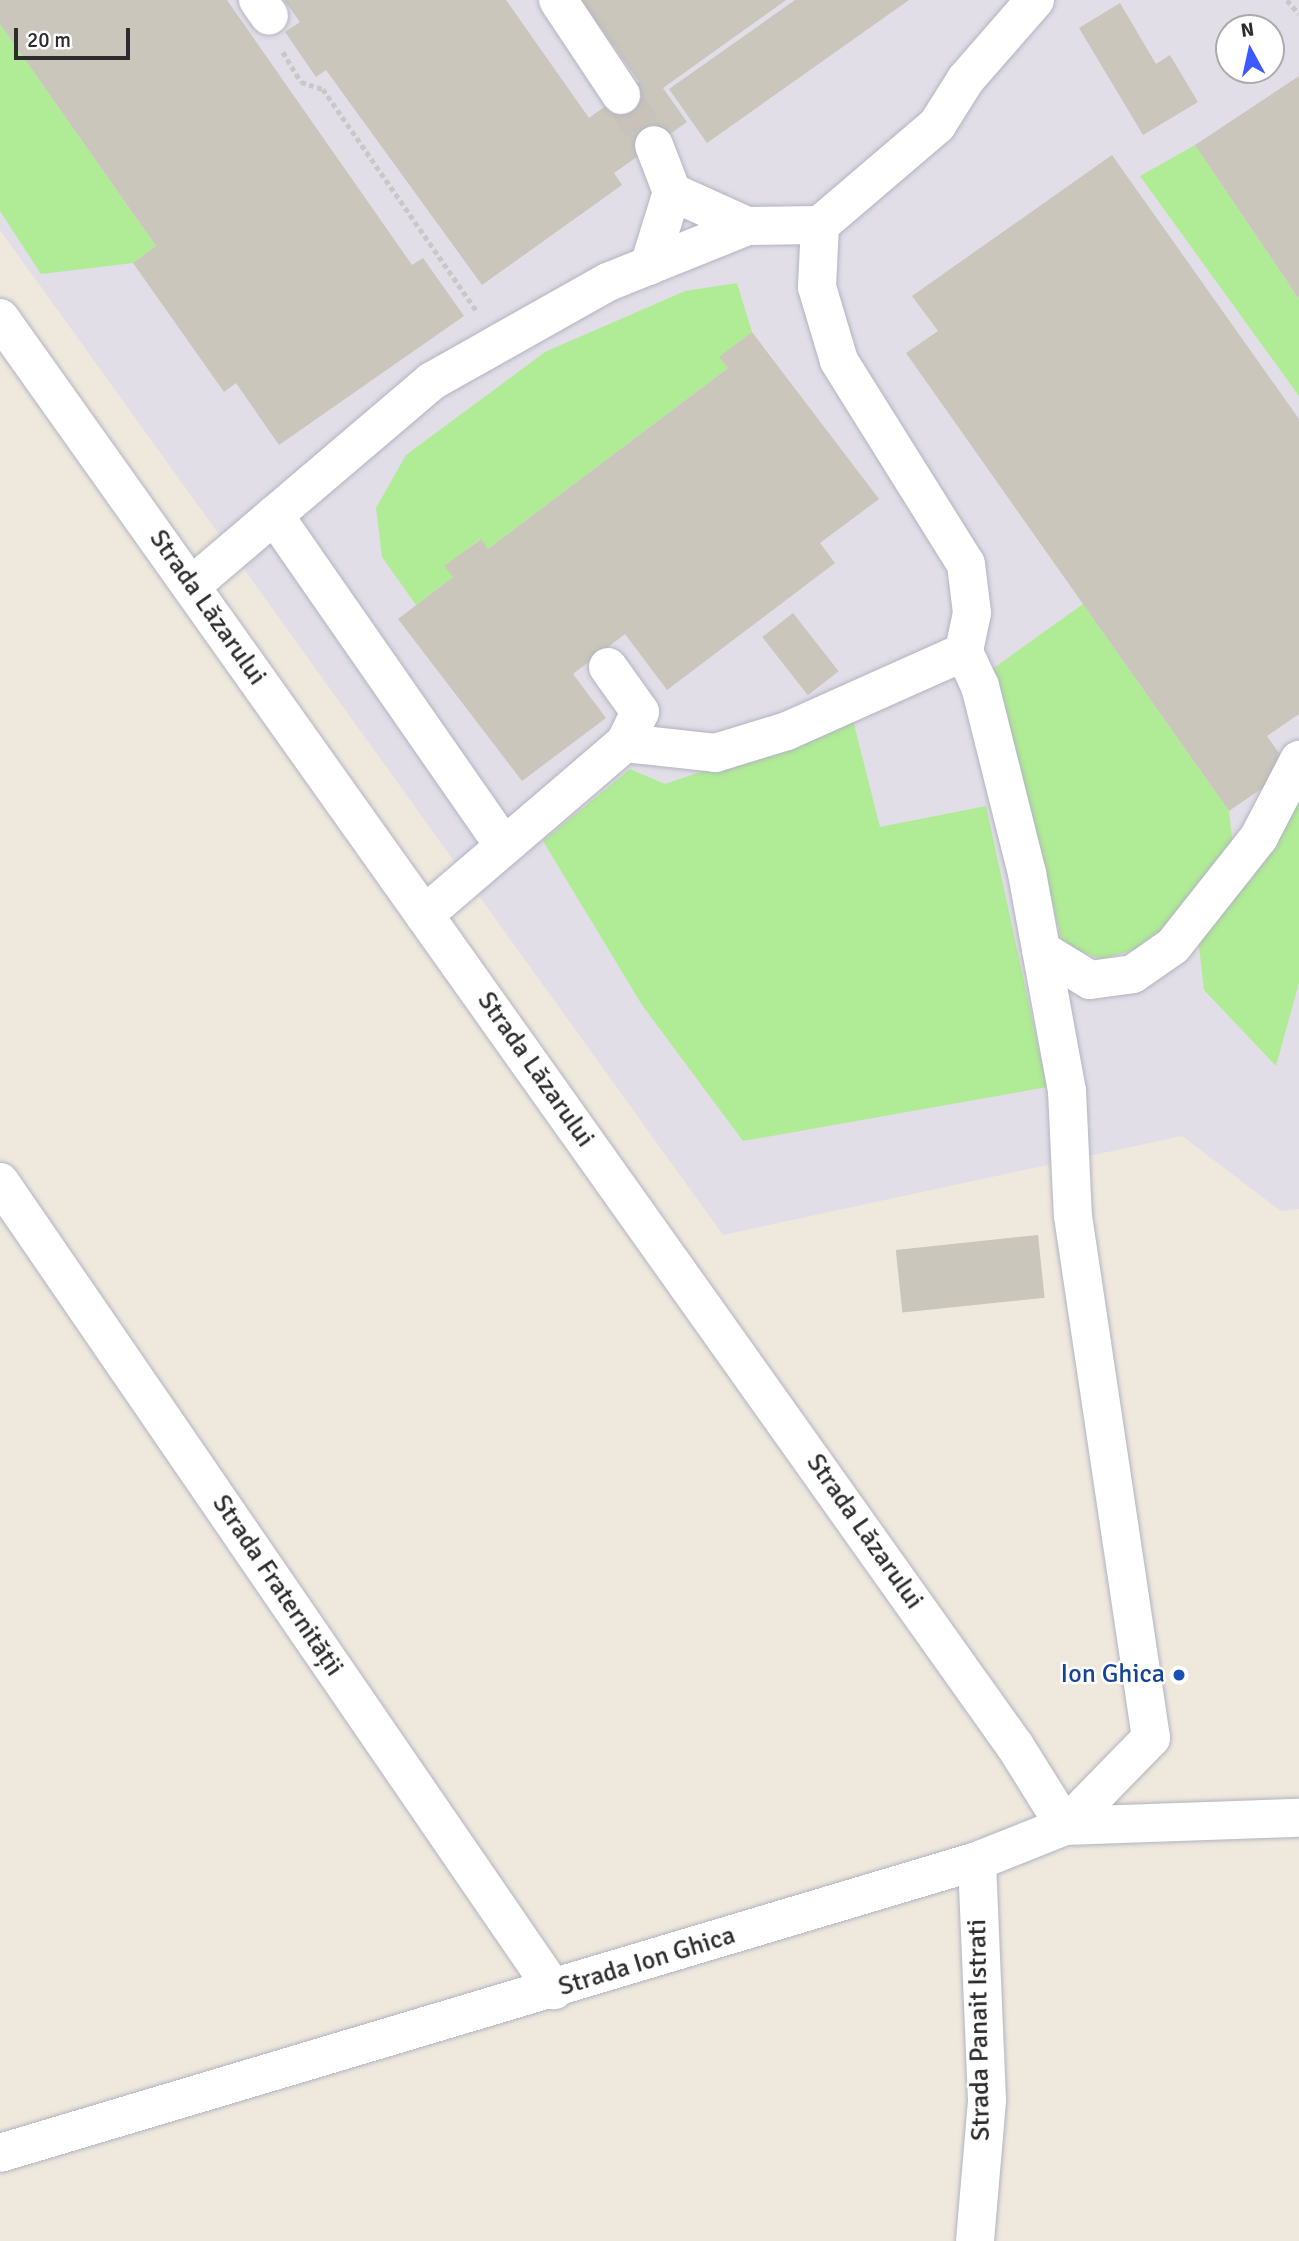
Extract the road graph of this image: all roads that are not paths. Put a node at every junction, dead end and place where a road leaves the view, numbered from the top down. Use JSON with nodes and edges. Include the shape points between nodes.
{"nodes":[{"id":1,"x":558,"y":0,"type":"edge"},
{"id":2,"x":1035,"y":0,"type":"edge"},
{"id":3,"x":621,"y":95,"type":"tunnel mouth"},
{"id":4,"x":654,"y":145,"type":"tunnel mouth"},
{"id":5,"x":672,"y":192,"type":"junction"},
{"id":6,"x":820,"y":225,"type":"junction"},
{"id":7,"x":747,"y":226,"type":"junction"},
{"id":8,"x":649,"y":265,"type":"junction"},
{"id":9,"x":0,"y":318,"type":"edge"},
{"id":10,"x":274,"y":516,"type":"junction"},
{"id":11,"x":191,"y":586,"type":"junction"},
{"id":12,"x":964,"y":652,"type":"junction"},
{"id":13,"x":608,"y":667,"type":"dead end"},
{"id":14,"x":625,"y":743,"type":"junction"},
{"id":15,"x":1299,"y":760,"type":"edge"},
{"id":16,"x":503,"y":845,"type":"junction"},
{"id":17,"x":424,"y":915,"type":"junction"},
{"id":18,"x":1041,"y":950,"type":"junction"},
{"id":19,"x":0,"y":1182,"type":"edge"},
{"id":20,"x":1299,"y":1818,"type":"edge"},
{"id":21,"x":1065,"y":1826,"type":"junction"},
{"id":22,"x":977,"y":1861,"type":"junction"},
{"id":23,"x":554,"y":1990,"type":"junction"},
{"id":24,"x":0,"y":2153,"type":"edge"},
{"id":25,"x":975,"y":2241,"type":"edge"}],
"edges":[{"from":1,"to":3,"type":"street"},
{"from":2,"to":6,"type":"street","via":[[966,79],[937,125]]},
{"from":4,"to":5,"type":"street"},
{"from":5,"to":7,"type":"street"},
{"from":5,"to":8,"type":"street"},
{"from":6,"to":7,"type":"street"},
{"from":6,"to":12,"type":"street","via":[[817,287],[839,361],[966,564],[972,613]]},
{"from":7,"to":8,"type":"street"},
{"from":8,"to":10,"type":"street","via":[[432,381]]},
{"from":9,"to":11,"type":"street","name":"Strada Lăzarului"},
{"from":10,"to":11,"type":"street"},
{"from":10,"to":16,"type":"street"},
{"from":11,"to":17,"type":"street","name":"Strada Lăzarului"},
{"from":12,"to":14,"type":"street","via":[[787,731],[715,753]]},
{"from":12,"to":18,"type":"street","via":[[980,686]]},
{"from":13,"to":14,"type":"street","via":[[640,712]]},
{"from":14,"to":16,"type":"street"},
{"from":15,"to":18,"type":"street","via":[[1259,838],[1173,946],[1133,974],[1090,980]]},
{"from":16,"to":17,"type":"street"},
{"from":17,"to":21,"type":"street","name":"Strada Lăzarului","via":[[1015,1746]]},
{"from":18,"to":21,"type":"street","via":[[1067,1091],[1073,1216],[1151,1738]]},
{"from":19,"to":23,"type":"street","name":"Strada Fraternității"},
{"from":20,"to":21,"type":"street","name":"Strada Ion Ghica"},
{"from":21,"to":22,"type":"street","name":"Strada Ion Ghica"},
{"from":22,"to":23,"type":"street","name":"Strada Ion Ghica"},
{"from":22,"to":25,"type":"street","name":"Strada Panait Istrati","via":[[987,2100]]},
{"from":23,"to":24,"type":"street","name":"Strada Ion Ghica"}]}
